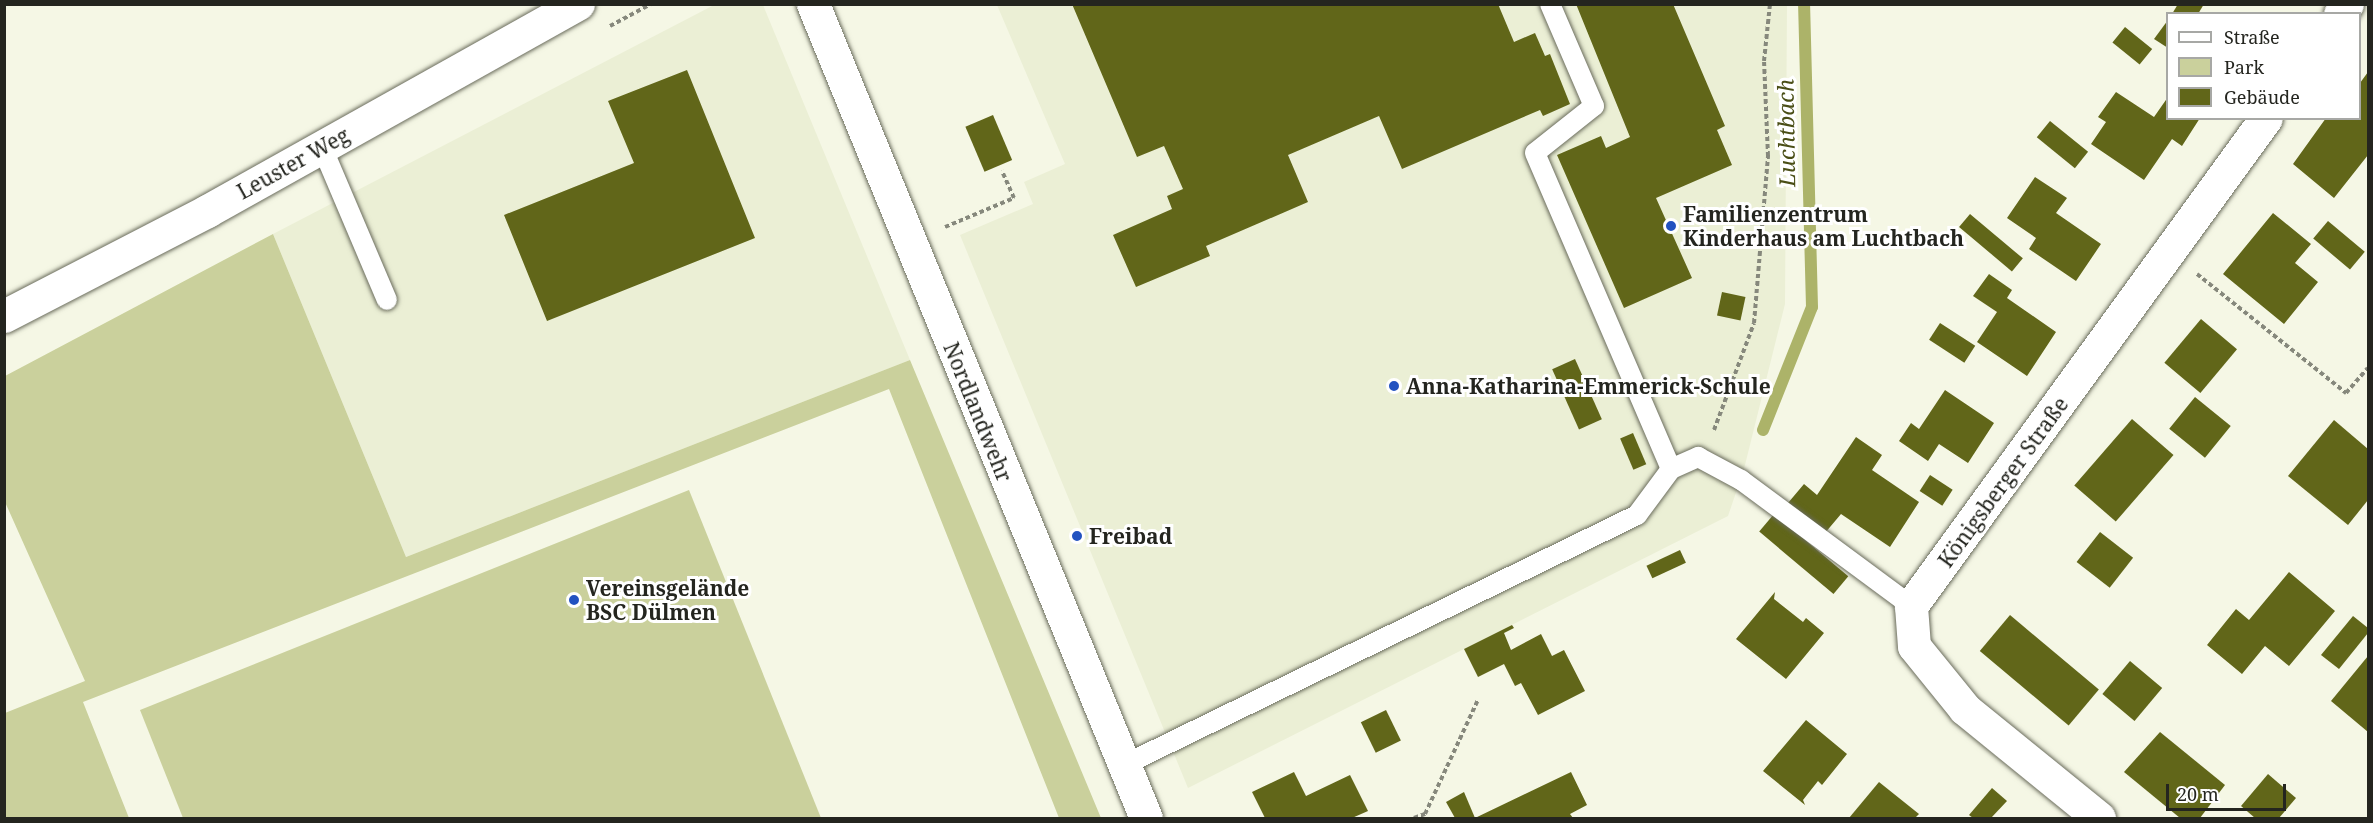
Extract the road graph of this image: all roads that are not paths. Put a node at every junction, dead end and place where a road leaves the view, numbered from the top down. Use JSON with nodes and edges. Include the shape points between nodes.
{"nodes":[{"id":1,"x":578,"y":4,"type":"edge"},
{"id":2,"x":813,"y":4,"type":"edge"},
{"id":3,"x":1550,"y":4,"type":"edge"},
{"id":4,"x":2265,"y":120,"type":"edge"},
{"id":5,"x":322,"y":147,"type":"junction"},
{"id":6,"x":387,"y":300,"type":"dead end"},
{"id":7,"x":4,"y":316,"type":"edge"},
{"id":8,"x":1671,"y":469,"type":"junction"},
{"id":9,"x":1911,"y":606,"type":"junction"},
{"id":10,"x":1122,"y":766,"type":"junction"},
{"id":11,"x":1146,"y":819,"type":"edge"},
{"id":12,"x":2099,"y":819,"type":"edge"}],
"edges":[{"from":1,"to":5,"type":"street","name":"Leuster Weg"},
{"from":2,"to":10,"type":"street","name":"Nordlandwehr"},
{"from":3,"to":8,"type":"lane","via":[[1594,106],[1535,153]]},
{"from":4,"to":9,"type":"street","name":"Königsberger Straße"},
{"from":5,"to":6,"type":"lane"},
{"from":5,"to":7,"type":"street","name":"Leuster Weg"},
{"from":8,"to":9,"type":"lane","via":[[1698,457],[1740,480]]},
{"from":8,"to":10,"type":"lane","via":[[1637,515]]},
{"from":9,"to":12,"type":"street","via":[[1914,646],[1965,709]]},
{"from":10,"to":11,"type":"street","name":"Nordlandwehr"}]}
